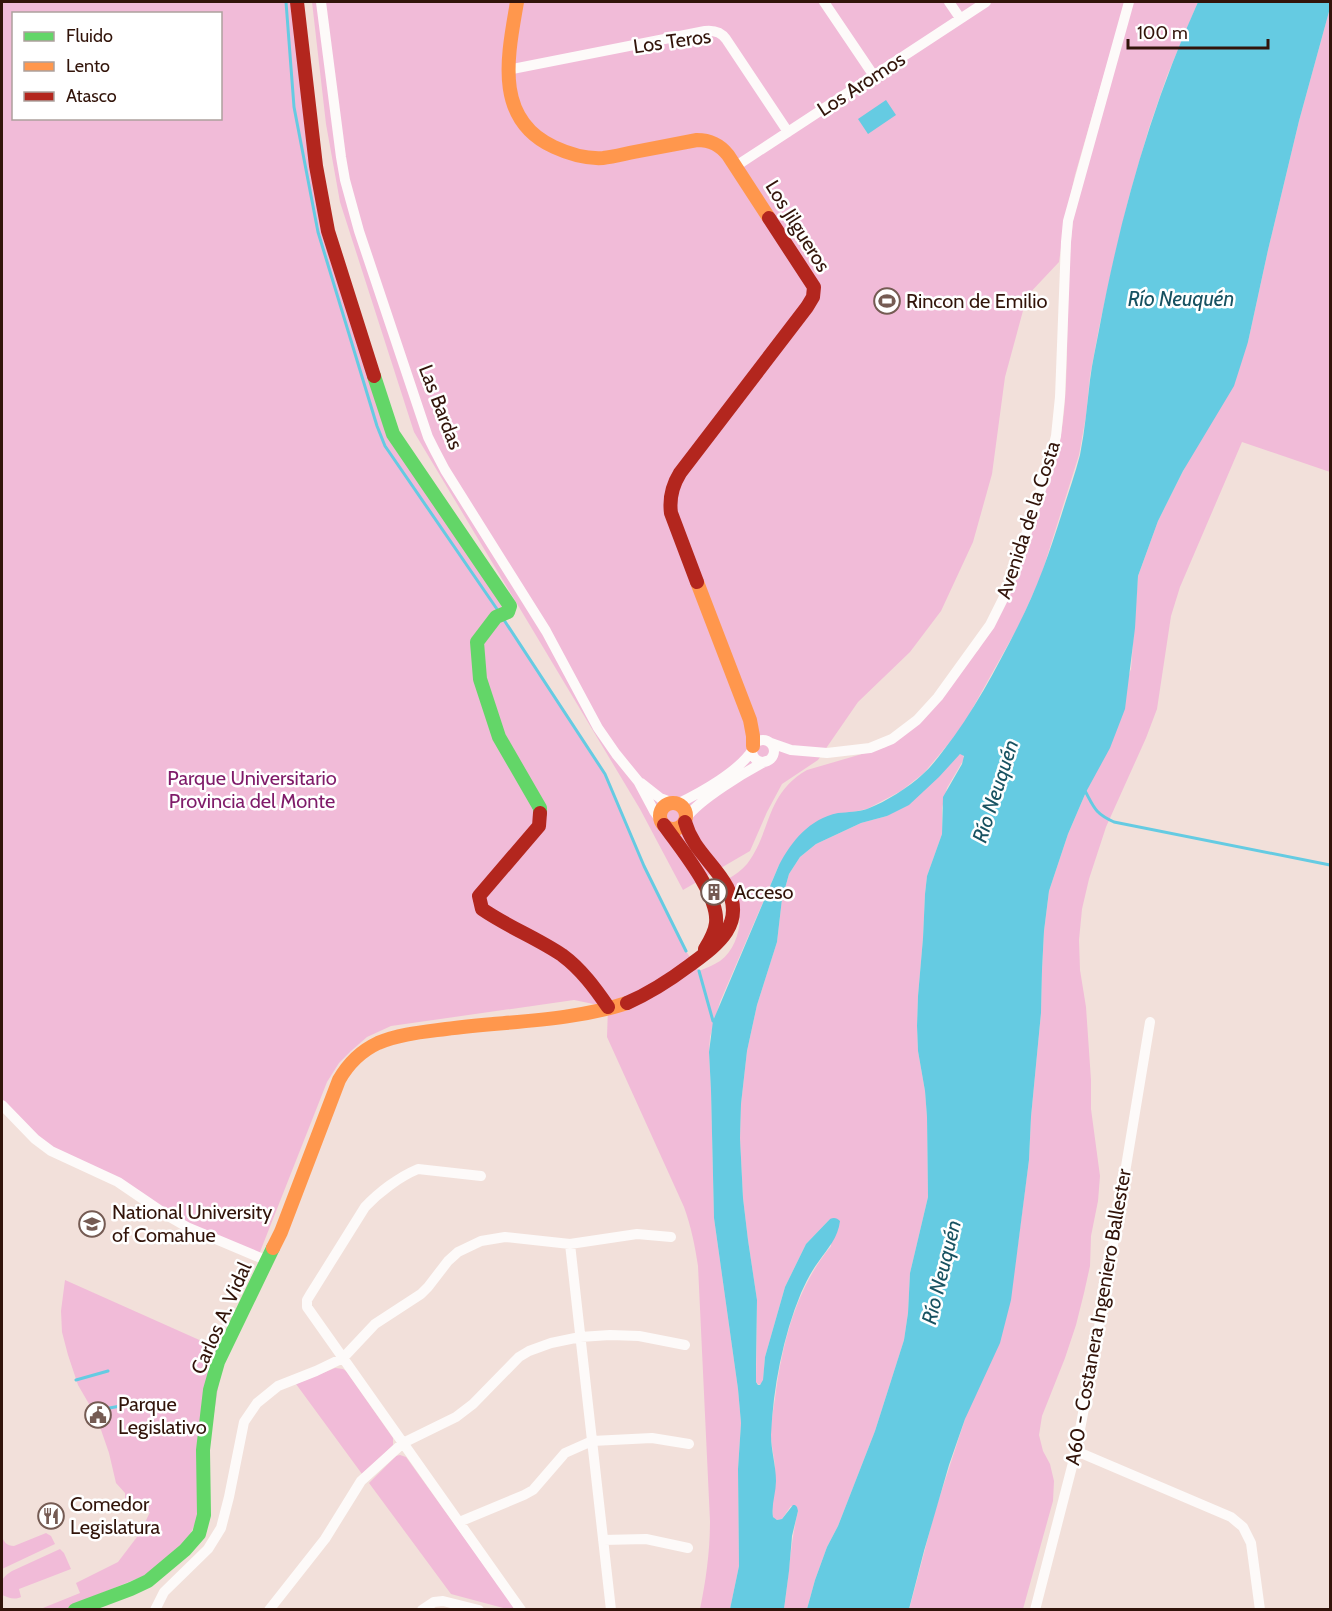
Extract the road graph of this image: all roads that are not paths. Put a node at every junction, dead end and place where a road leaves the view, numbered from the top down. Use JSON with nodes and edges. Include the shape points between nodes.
{"nodes":[{"id":1,"x":297,"y":2,"type":"edge"},
{"id":2,"x":321,"y":2,"type":"edge"},
{"id":3,"x":516,"y":2,"type":"edge"},
{"id":4,"x":824,"y":2,"type":"edge"},
{"id":5,"x":949,"y":2,"type":"edge"},
{"id":6,"x":986,"y":2,"type":"edge"},
{"id":7,"x":1129,"y":2,"type":"edge"},
{"id":8,"x":960,"y":18,"type":"junction"},
{"id":9,"x":507,"y":70,"type":"junction"},
{"id":10,"x":873,"y":76,"type":"junction"},
{"id":11,"x":788,"y":132,"type":"junction"},
{"id":12,"x":736,"y":166,"type":"junction"},
{"id":13,"x":750,"y":720,"type":"junction"},
{"id":14,"x":770,"y":742,"type":"junction"},
{"id":15,"x":753,"y":747,"type":"junction"},
{"id":16,"x":807,"y":752,"type":"junction"},
{"id":17,"x":769,"y":759,"type":"junction"},
{"id":18,"x":638,"y":781,"type":"junction"},
{"id":19,"x":675,"y":804,"type":"junction"},
{"id":20,"x":686,"y":820,"type":"junction"},
{"id":21,"x":663,"y":824,"type":"junction"},
{"id":22,"x":693,"y":963,"type":"junction"},
{"id":23,"x":609,"y":1007,"type":"junction"},
{"id":24,"x":1150,"y":1022,"type":"dead end"},
{"id":25,"x":2,"y":1105,"type":"edge"},
{"id":26,"x":481,"y":1176,"type":"dead end"},
{"id":27,"x":671,"y":1237,"type":"dead end"},
{"id":28,"x":570,"y":1244,"type":"junction"},
{"id":29,"x":268,"y":1262,"type":"junction"},
{"id":30,"x":580,"y":1337,"type":"junction"},
{"id":31,"x":685,"y":1345,"type":"dead end"},
{"id":32,"x":343,"y":1358,"type":"junction"},
{"id":33,"x":592,"y":1441,"type":"junction"},
{"id":34,"x":403,"y":1443,"type":"junction"},
{"id":35,"x":689,"y":1444,"type":"dead end"},
{"id":36,"x":1076,"y":1451,"type":"junction"},
{"id":37,"x":459,"y":1522,"type":"junction"},
{"id":38,"x":603,"y":1540,"type":"junction"},
{"id":39,"x":688,"y":1548,"type":"dead end"},
{"id":40,"x":454,"y":1606,"type":"edge"},
{"id":41,"x":75,"y":1610,"type":"edge"},
{"id":42,"x":155,"y":1610,"type":"edge"},
{"id":43,"x":269,"y":1610,"type":"edge"},
{"id":44,"x":422,"y":1610,"type":"edge"},
{"id":45,"x":479,"y":1610,"type":"edge"},
{"id":46,"x":521,"y":1610,"type":"edge"},
{"id":47,"x":611,"y":1610,"type":"edge"},
{"id":48,"x":1035,"y":1610,"type":"edge"},
{"id":49,"x":1260,"y":1610,"type":"edge"}],
"edges":[{"from":1,"to":23,"type":"street","via":[[316,166],[328,231],[393,434],[510,606],[477,642],[480,679],[499,737],[540,808],[539,826],[479,896],[482,909],[563,956],[592,983]]},
{"from":2,"to":18,"type":"street","name":"Las Bardas","via":[[345,180],[428,437],[549,637],[598,728]]},
{"from":3,"to":9,"type":"street","name":"Los Jilgueros"},
{"from":4,"to":10,"type":"street"},
{"from":5,"to":8,"type":"street"},
{"from":6,"to":8,"type":"street","name":"Los Aromos"},
{"from":7,"to":16,"type":"street","name":"Avenida de la Costa","via":[[1068,221],[1056,436],[1004,597],[980,641],[928,709],[905,730],[870,748]]},
{"from":8,"to":10,"type":"street","name":"Los Aromos"},
{"from":9,"to":11,"type":"street","name":"Los Teros","via":[[714,31],[726,39]]},
{"from":9,"to":12,"type":"street","name":"Los Jilgueros","via":[[510,96],[521,121],[541,140],[565,152],[603,158],[704,139],[722,147]]},
{"from":10,"to":11,"type":"street","name":"Los Aromos"},
{"from":11,"to":12,"type":"street","name":"Los Aromos"},
{"from":12,"to":13,"type":"street","name":"Los Jilgueros","via":[[812,282],[813,297],[680,473],[671,491],[669,510]]},
{"from":13,"to":14,"type":"street","name":"Los Jilgueros"},
{"from":13,"to":15,"type":"street","name":"Los Jilgueros"},
{"from":14,"to":15,"type":"street","via":[[761,740]]},
{"from":14,"to":16,"type":"street","name":"Avenida de la Costa"},
{"from":14,"to":17,"type":"street","via":[[774,751]]},
{"from":15,"to":17,"type":"street","via":[[756,759]]},
{"from":15,"to":19,"type":"street","via":[[740,765]]},
{"from":16,"to":17,"type":"street","name":"Avenida de la Costa"},
{"from":17,"to":20,"type":"street","name":"Avenida de la Costa","via":[[701,803]]},
{"from":18,"to":19,"type":"street","name":"Las Bardas"},
{"from":18,"to":21,"type":"street","name":"Las Bardas"},
{"from":19,"to":20,"type":"street","via":[[684,809]]},
{"from":19,"to":21,"type":"street","via":[[662,810]]},
{"from":20,"to":21,"type":"street","via":[[675,829]]},
{"from":20,"to":22,"type":"street","name":"Carlos A. Vidal","via":[[693,843],[729,892],[733,910],[718,944]]},
{"from":21,"to":22,"type":"street","via":[[698,874],[714,908],[713,936]]},
{"from":22,"to":23,"type":"street","name":"Carlos A. Vidal","via":[[642,996]]},
{"from":23,"to":29,"type":"street","name":"Carlos A. Vidal","via":[[401,1036],[384,1040],[362,1053],[349,1064],[336,1086]]},
{"from":24,"to":36,"type":"street","name":"A60 - Costanera Ingeniero Ballester"},
{"from":25,"to":29,"type":"street","via":[[51,1151],[118,1182],[187,1227]]},
{"from":26,"to":32,"type":"street","via":[[418,1169],[365,1207],[307,1300],[307,1307]]},
{"from":27,"to":28,"type":"street","via":[[637,1234]]},
{"from":28,"to":30,"type":"street"},
{"from":28,"to":32,"type":"street","via":[[505,1237],[467,1246],[448,1261],[421,1294],[375,1324]]},
{"from":29,"to":41,"type":"street","name":"Carlos A. Vidal","via":[[212,1383],[204,1436],[204,1515],[199,1534],[148,1581]]},
{"from":30,"to":31,"type":"street","via":[[639,1336]]},
{"from":30,"to":33,"type":"street"},
{"from":30,"to":34,"type":"street","via":[[529,1351],[456,1418]]},
{"from":32,"to":34,"type":"street"},
{"from":32,"to":42,"type":"street","via":[[278,1386],[249,1413],[221,1528],[208,1549],[164,1592]]},
{"from":33,"to":35,"type":"street","via":[[652,1438]]},
{"from":33,"to":37,"type":"street","via":[[565,1453],[533,1490]]},
{"from":33,"to":38,"type":"street"},
{"from":34,"to":37,"type":"street"},
{"from":34,"to":43,"type":"street","via":[[361,1481],[325,1539]]},
{"from":36,"to":48,"type":"street","name":"A60 - Costanera Ingeniero Ballester"},
{"from":36,"to":49,"type":"street","via":[[1231,1517],[1251,1543]]},
{"from":37,"to":46,"type":"street"},
{"from":38,"to":39,"type":"street","via":[[646,1539]]},
{"from":38,"to":47,"type":"street"},
{"from":40,"to":44,"type":"street","via":[[434,1602]]},
{"from":40,"to":45,"type":"street"}]}
